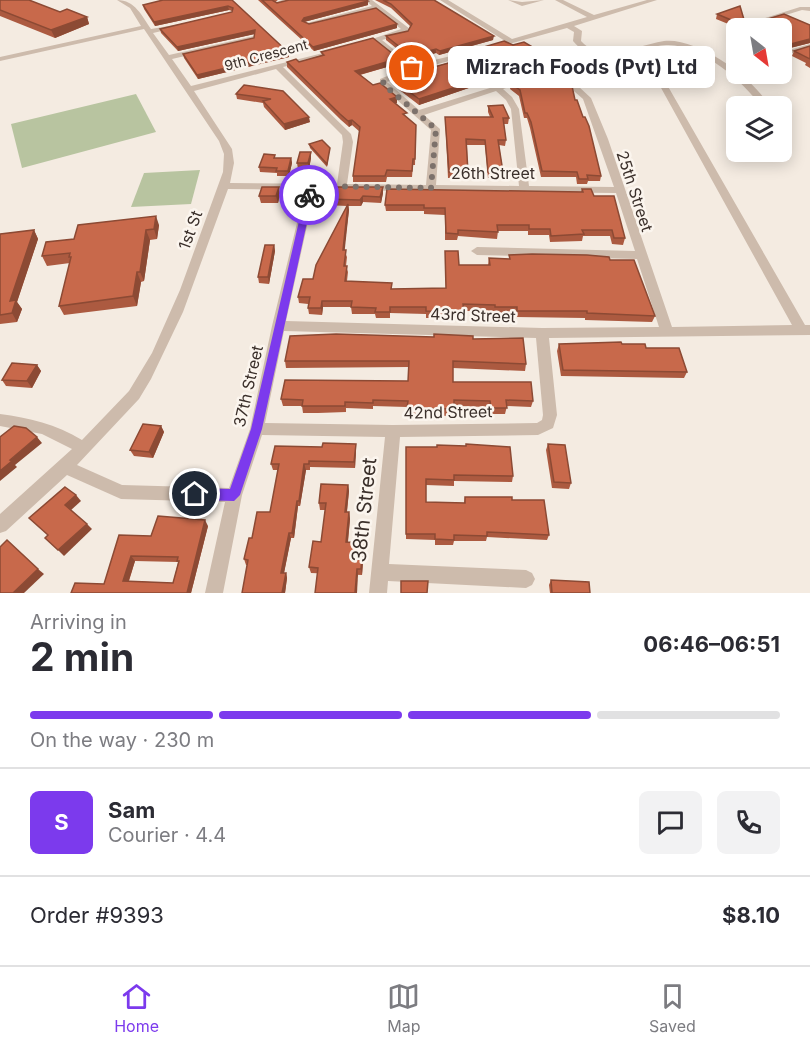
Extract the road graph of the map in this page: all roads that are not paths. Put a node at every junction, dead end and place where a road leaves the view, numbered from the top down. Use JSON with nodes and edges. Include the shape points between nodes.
{"nodes":[{"id":1,"x":120,"y":0,"type":"edge"},
{"id":2,"x":291,"y":0,"type":"edge"},
{"id":3,"x":443,"y":0,"type":"edge"},
{"id":4,"x":511,"y":0,"type":"edge"},
{"id":5,"x":541,"y":0,"type":"edge"},
{"id":6,"x":558,"y":0,"type":"edge"},
{"id":7,"x":654,"y":0,"type":"edge"},
{"id":8,"x":373,"y":2,"type":"edge"},
{"id":9,"x":277,"y":3,"type":"edge"},
{"id":10,"x":810,"y":9,"type":"edge"},
{"id":11,"x":592,"y":17,"type":"junction"},
{"id":12,"x":769,"y":18,"type":"edge"},
{"id":13,"x":195,"y":21,"type":"edge"},
{"id":14,"x":309,"y":24,"type":"edge"},
{"id":15,"x":568,"y":25,"type":"junction"},
{"id":16,"x":147,"y":29,"type":"junction"},
{"id":17,"x":251,"y":38,"type":"edge"},
{"id":18,"x":376,"y":40,"type":"junction"},
{"id":19,"x":511,"y":42,"type":"junction"},
{"id":20,"x":355,"y":46,"type":"edge"},
{"id":21,"x":810,"y":46,"type":"edge"},
{"id":22,"x":489,"y":48,"type":"edge"},
{"id":23,"x":344,"y":49,"type":"edge"},
{"id":24,"x":478,"y":51,"type":"edge"},
{"id":25,"x":792,"y":51,"type":"edge"},
{"id":26,"x":614,"y":55,"type":"junction"},
{"id":27,"x":168,"y":58,"type":"junction"},
{"id":28,"x":0,"y":59,"type":"edge"},
{"id":29,"x":278,"y":66,"type":"junction"},
{"id":30,"x":412,"y":68,"type":"junction"},
{"id":31,"x":496,"y":88,"type":"junction"},
{"id":32,"x":190,"y":89,"type":"junction"},
{"id":33,"x":759,"y":96,"type":"edge"},
{"id":34,"x":417,"y":114,"type":"junction"},
{"id":35,"x":224,"y":186,"type":"junction"},
{"id":36,"x":311,"y":186,"type":"junction"},
{"id":37,"x":342,"y":186,"type":"junction"},
{"id":38,"x":431,"y":188,"type":"junction"},
{"id":39,"x":524,"y":189,"type":"junction"},
{"id":40,"x":619,"y":190,"type":"junction"},
{"id":41,"x":477,"y":251,"type":"dead end"},
{"id":42,"x":640,"y":255,"type":"junction"},
{"id":43,"x":278,"y":326,"type":"junction"},
{"id":44,"x":805,"y":330,"type":"edge"},
{"id":45,"x":667,"y":332,"type":"junction"},
{"id":46,"x":542,"y":333,"type":"junction"},
{"id":47,"x":0,"y":420,"type":"edge"},
{"id":48,"x":256,"y":429,"type":"junction"},
{"id":49,"x":393,"y":431,"type":"junction"},
{"id":50,"x":82,"y":447,"type":"junction"},
{"id":51,"x":65,"y":467,"type":"junction"},
{"id":52,"x":234,"y":495,"type":"junction"},
{"id":53,"x":0,"y":525,"type":"edge"},
{"id":54,"x":379,"y":572,"type":"junction"},
{"id":55,"x":526,"y":579,"type":"dead end"},
{"id":56,"x":214,"y":593,"type":"edge"},
{"id":57,"x":378,"y":593,"type":"edge"}],
"edges":[{"from":1,"to":16,"type":"street","name":"1st St","via":[[138,6]]},
{"from":2,"to":9,"type":"street"},
{"from":3,"to":19,"type":"street"},
{"from":4,"to":5,"type":"street","via":[[522,4]]},
{"from":6,"to":11,"type":"street"},
{"from":7,"to":11,"type":"street"},
{"from":8,"to":14,"type":"street"},
{"from":8,"to":18,"type":"street","via":[[406,28]]},
{"from":10,"to":12,"type":"street"},
{"from":11,"to":15,"type":"street"},
{"from":13,"to":16,"type":"street"},
{"from":15,"to":19,"type":"street"},
{"from":15,"to":26,"type":"street","via":[[578,31],[577,41],[583,47],[598,55]]},
{"from":16,"to":27,"type":"street","name":"1st St"},
{"from":16,"to":28,"type":"street"},
{"from":17,"to":27,"type":"street"},
{"from":18,"to":20,"type":"street"},
{"from":18,"to":30,"type":"street"},
{"from":19,"to":22,"type":"street"},
{"from":21,"to":25,"type":"street"},
{"from":23,"to":29,"type":"street","name":"9th Crescent"},
{"from":24,"to":30,"type":"street"},
{"from":26,"to":33,"type":"street","via":[[666,44],[681,46],[728,68]]},
{"from":26,"to":44,"type":"street","via":[[658,76]]},
{"from":27,"to":32,"type":"street","name":"1st St"},
{"from":29,"to":32,"type":"street","name":"9th Crescent"},
{"from":29,"to":37,"type":"street","via":[[346,134]]},
{"from":30,"to":34,"type":"street","via":[[383,81]]},
{"from":31,"to":34,"type":"street"},
{"from":31,"to":39,"type":"street","via":[[515,109]]},
{"from":31,"to":40,"type":"street","name":"25th Street","via":[[540,74],[556,73],[569,80],[587,98]]},
{"from":32,"to":35,"type":"street","name":"1st St","via":[[228,147]]},
{"from":34,"to":38,"type":"street","via":[[433,125],[436,133]]},
{"from":35,"to":36,"type":"street","name":"26th Street"},
{"from":35,"to":50,"type":"street","name":"1st St","via":[[160,351],[134,395]]},
{"from":36,"to":37,"type":"street","name":"26th Street"},
{"from":36,"to":43,"type":"street","name":"37th Street"},
{"from":37,"to":38,"type":"street","name":"26th Street"},
{"from":38,"to":39,"type":"street","name":"26th Street"},
{"from":39,"to":40,"type":"street","name":"26th Street"},
{"from":40,"to":42,"type":"street","name":"25th Street"},
{"from":41,"to":42,"type":"street"},
{"from":42,"to":45,"type":"street","name":"25th Street"},
{"from":43,"to":46,"type":"street","name":"43rd Street"},
{"from":43,"to":48,"type":"street","name":"37th Street"},
{"from":44,"to":45,"type":"street","name":"43rd Street"},
{"from":45,"to":46,"type":"street","name":"43rd Street"},
{"from":46,"to":49,"type":"street","name":"42nd Street","via":[[550,406],[548,424],[538,429]]},
{"from":47,"to":50,"type":"street","via":[[38,425]]},
{"from":48,"to":49,"type":"street","name":"42nd Street"},
{"from":48,"to":52,"type":"street","name":"37th Street"},
{"from":49,"to":54,"type":"street","name":"38th Street"},
{"from":50,"to":51,"type":"street","name":"1st St"},
{"from":51,"to":52,"type":"street","via":[[121,492]]},
{"from":51,"to":53,"type":"street","name":"1st St"},
{"from":52,"to":56,"type":"street","name":"37th Street"},
{"from":54,"to":55,"type":"street"},
{"from":54,"to":57,"type":"street","name":"38th Street"}]}
